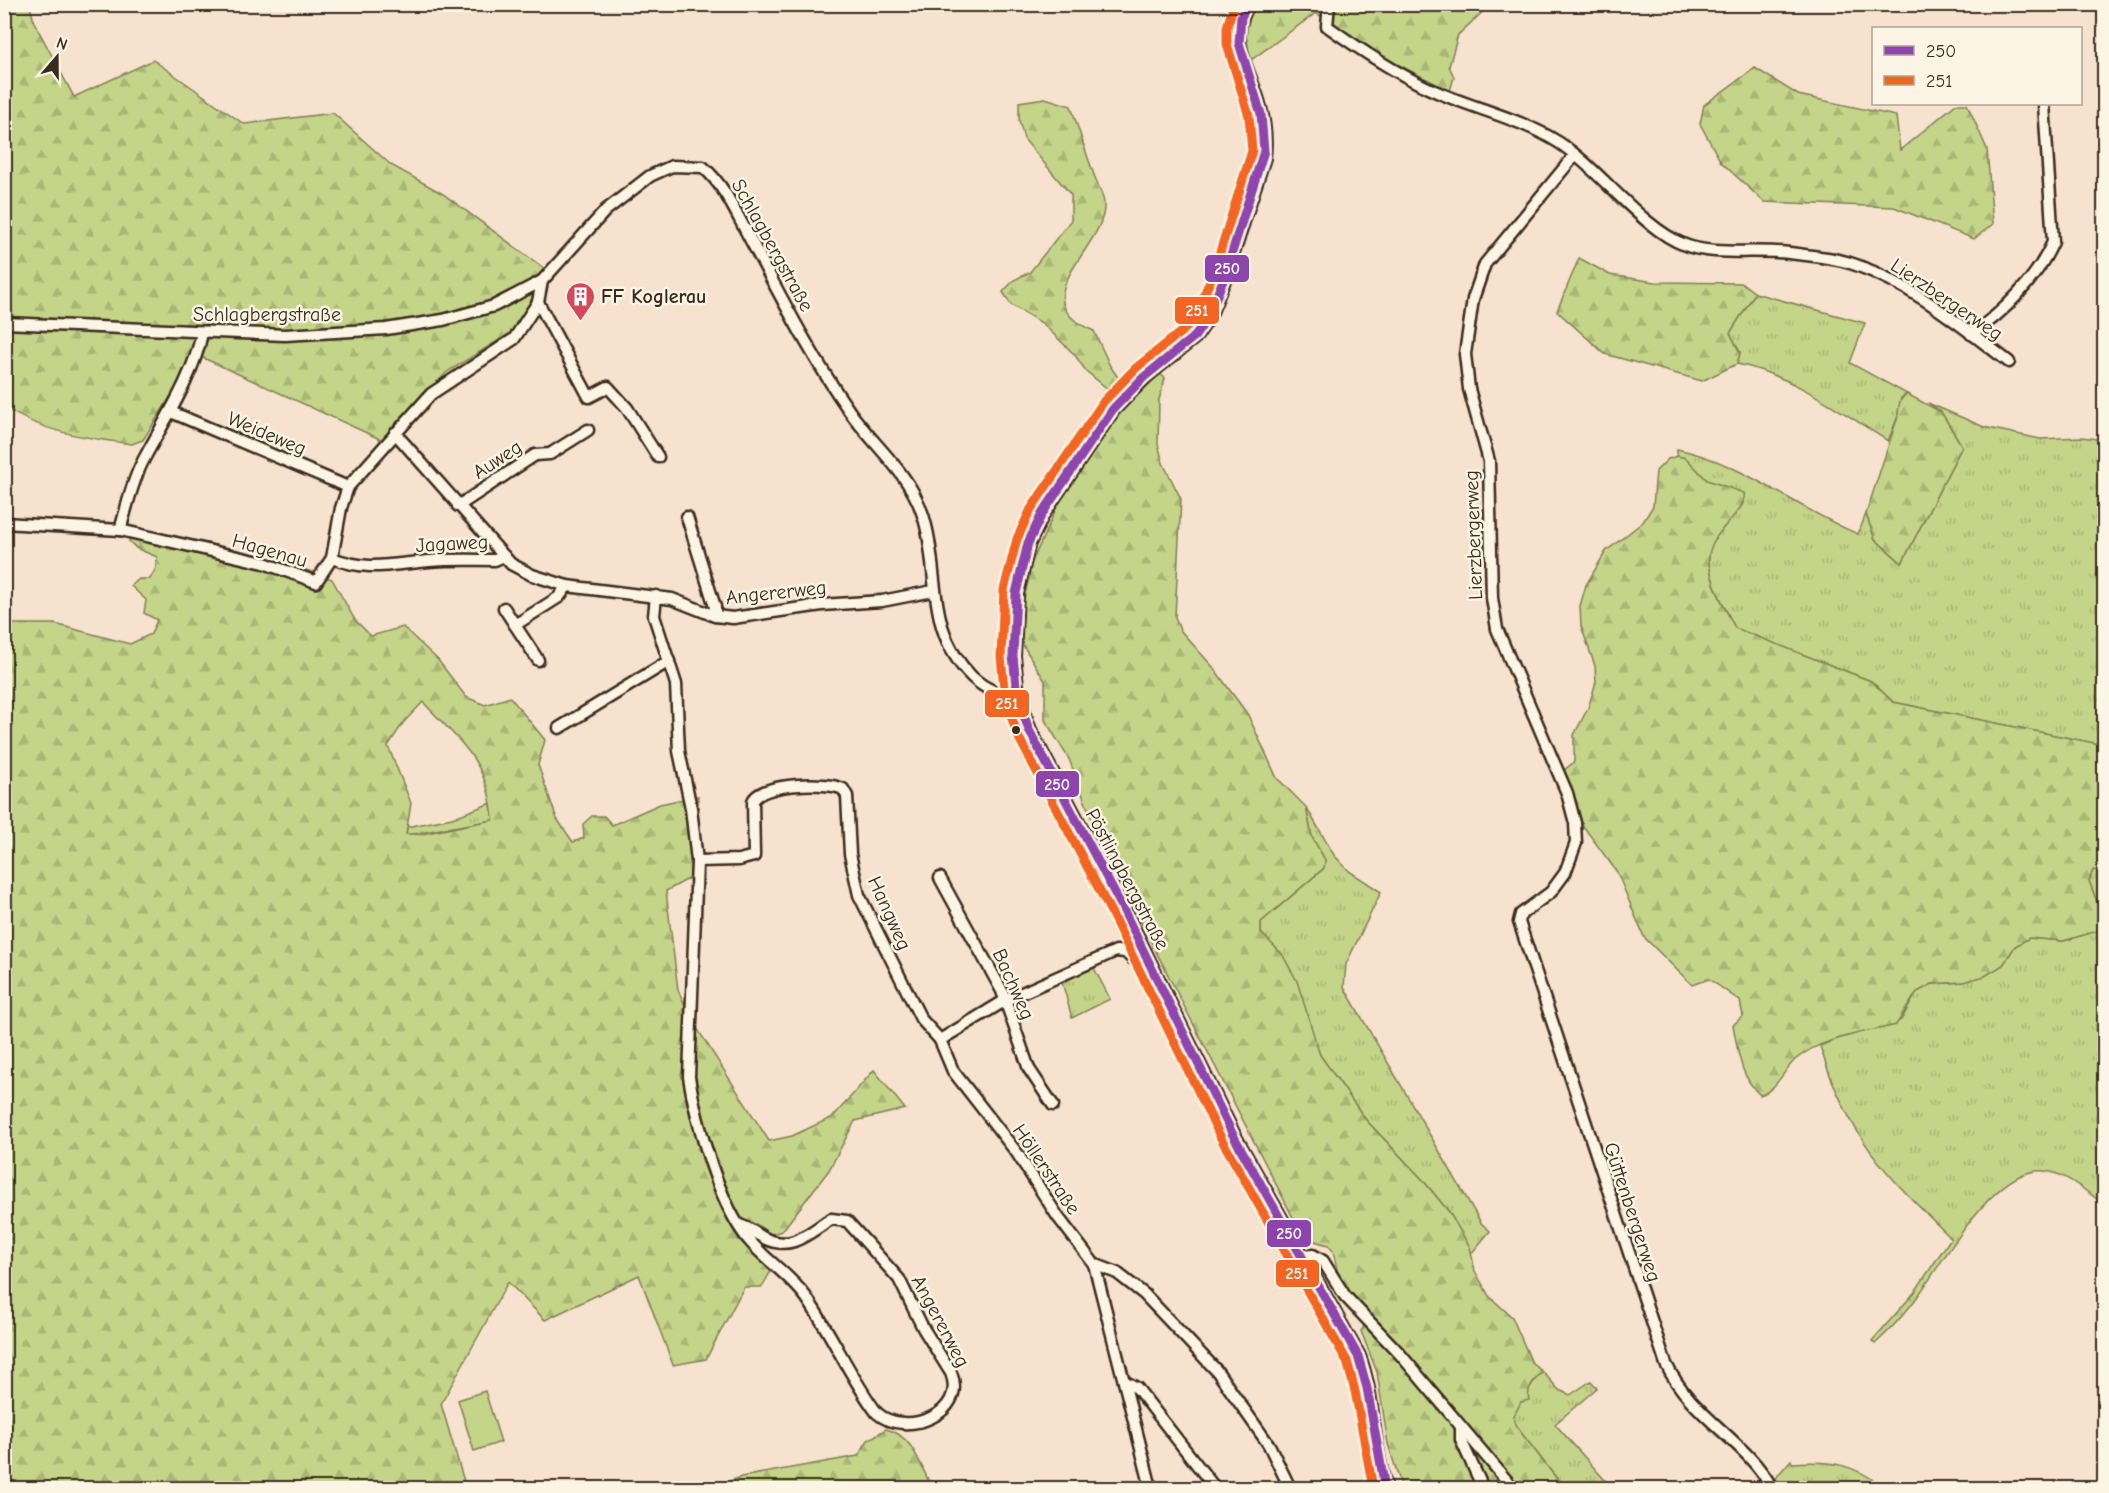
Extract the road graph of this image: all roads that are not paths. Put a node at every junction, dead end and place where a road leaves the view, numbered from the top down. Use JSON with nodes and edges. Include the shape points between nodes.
{"nodes":[{"id":1,"x":1248,"y":4,"type":"edge"},
{"id":2,"x":1329,"y":4,"type":"edge"},
{"id":3,"x":2044,"y":105,"type":"edge"},
{"id":4,"x":1575,"y":154,"type":"junction"},
{"id":5,"x":542,"y":281,"type":"junction"},
{"id":6,"x":538,"y":302,"type":"junction"},
{"id":7,"x":4,"y":323,"type":"edge"},
{"id":8,"x":202,"y":333,"type":"junction"},
{"id":9,"x":1971,"y":334,"type":"junction"},
{"id":10,"x":2009,"y":362,"type":"dead end"},
{"id":11,"x":171,"y":412,"type":"junction"},
{"id":12,"x":588,"y":430,"type":"dead end"},
{"id":13,"x":395,"y":433,"type":"junction"},
{"id":14,"x":658,"y":457,"type":"dead end"},
{"id":15,"x":348,"y":487,"type":"junction"},
{"id":16,"x":458,"y":506,"type":"junction"},
{"id":17,"x":687,"y":517,"type":"dead end"},
{"id":18,"x":4,"y":523,"type":"edge"},
{"id":19,"x":120,"y":530,"type":"junction"},
{"id":20,"x":504,"y":556,"type":"junction"},
{"id":21,"x":332,"y":558,"type":"junction"},
{"id":22,"x":567,"y":586,"type":"junction"},
{"id":23,"x":933,"y":591,"type":"junction"},
{"id":24,"x":656,"y":596,"type":"junction"},
{"id":25,"x":504,"y":608,"type":"dead end"},
{"id":26,"x":715,"y":616,"type":"junction"},
{"id":27,"x":515,"y":625,"type":"junction"},
{"id":28,"x":538,"y":660,"type":"dead end"},
{"id":29,"x":669,"y":661,"type":"junction"},
{"id":30,"x":1017,"y":695,"type":"junction"},
{"id":31,"x":559,"y":728,"type":"dead end"},
{"id":32,"x":696,"y":861,"type":"junction"},
{"id":33,"x":940,"y":878,"type":"dead end"},
{"id":34,"x":1521,"y":914,"type":"joint"},
{"id":35,"x":1152,"y":968,"type":"junction"},
{"id":36,"x":1006,"y":1000,"type":"junction"},
{"id":37,"x":940,"y":1040,"type":"junction"},
{"id":38,"x":1053,"y":1105,"type":"dead end"},
{"id":39,"x":739,"y":1225,"type":"junction"},
{"id":40,"x":1302,"y":1256,"type":"junction"},
{"id":41,"x":1094,"y":1264,"type":"junction"},
{"id":42,"x":1124,"y":1381,"type":"junction"},
{"id":43,"x":1461,"y":1428,"type":"junction"},
{"id":44,"x":1151,"y":1488,"type":"edge"},
{"id":45,"x":1215,"y":1488,"type":"edge"},
{"id":46,"x":1290,"y":1488,"type":"edge"},
{"id":47,"x":1385,"y":1488,"type":"edge"},
{"id":48,"x":1483,"y":1488,"type":"edge"},
{"id":49,"x":1513,"y":1488,"type":"edge"},
{"id":50,"x":1772,"y":1488,"type":"edge"}],
"edges":[{"from":1,"to":30,"type":"main road","name":"Pöstlingbergstraße","via":[[1239,21],[1238,48],[1259,105],[1265,138],[1263,159],[1224,278],[1208,317],[1195,336],[1144,377],[1113,409],[1042,514],[1026,552],[1016,593],[1013,656]]},
{"from":2,"to":4,"type":"street","name":"Lierzbergerweg","via":[[1328,26],[1401,75],[1541,132]]},
{"from":3,"to":9,"type":"street","via":[[2053,242],[2046,257],[2004,309]]},
{"from":4,"to":9,"type":"street","name":"Lierzbergerweg","via":[[1652,224],[1684,245],[1700,249],[1767,250],[1854,264],[1903,286]]},
{"from":4,"to":34,"type":"street","name":"Lierzbergerweg","via":[[1485,264],[1473,299],[1465,354],[1469,389],[1489,461],[1492,598],[1497,629],[1567,793],[1575,823],[1576,843],[1565,873],[1551,892]]},
{"from":5,"to":6,"type":"street","name":"Hagenau"},
{"from":5,"to":8,"type":"street","name":"Schlagbergstraße","via":[[494,306],[386,329],[285,335]]},
{"from":5,"to":23,"type":"street","name":"Schlagbergstraße","via":[[606,210],[643,180],[672,165],[703,167],[725,193],[838,394],[915,496],[924,523]]},
{"from":6,"to":13,"type":"street","name":"Hagenau","via":[[507,345],[431,394]]},
{"from":6,"to":14,"type":"street","via":[[589,397],[608,387],[627,408]]},
{"from":7,"to":8,"type":"street","name":"Schlagbergstraße"},
{"from":8,"to":11,"type":"street","via":[[198,352]]},
{"from":9,"to":10,"type":"street","name":"Lierzbergerweg"},
{"from":11,"to":15,"type":"street","name":"Weideweg"},
{"from":11,"to":19,"type":"street","via":[[143,460]]},
{"from":12,"to":16,"type":"street","name":"Auweg","via":[[550,454],[536,454]]},
{"from":13,"to":15,"type":"street","name":"Hagenau"},
{"from":13,"to":16,"type":"street"},
{"from":15,"to":21,"type":"street","name":"Hagenau"},
{"from":16,"to":20,"type":"street"},
{"from":17,"to":26,"type":"street"},
{"from":18,"to":19,"type":"street","name":"Hagenau"},
{"from":19,"to":21,"type":"street","name":"Hagenau","via":[[264,563],[316,582]]},
{"from":20,"to":21,"type":"street","name":"Jagaweg","via":[[495,560],[430,561],[370,568]]},
{"from":20,"to":22,"type":"street","name":"Jagaweg","via":[[522,571]]},
{"from":22,"to":24,"type":"street","name":"Jagaweg"},
{"from":22,"to":27,"type":"street","via":[[559,597]]},
{"from":23,"to":26,"type":"street","name":"Angererweg","via":[[876,602],[822,605],[742,617]]},
{"from":23,"to":30,"type":"street","name":"Schlagbergstraße","via":[[946,641],[960,663],[988,689]]},
{"from":24,"to":26,"type":"street","name":"Angererweg","via":[[678,600]]},
{"from":24,"to":29,"type":"street","name":"Angererweg","via":[[654,616]]},
{"from":25,"to":27,"type":"street"},
{"from":27,"to":28,"type":"street"},
{"from":29,"to":31,"type":"street"},
{"from":29,"to":32,"type":"street","name":"Angererweg","via":[[676,684],[678,741]]},
{"from":30,"to":35,"type":"main road","name":"Pöstlingbergstraße","via":[[1029,730]]},
{"from":32,"to":37,"type":"street","name":"Hangweg","via":[[754,856],[753,801],[763,791],[802,784],[843,789],[859,895],[921,1019]]},
{"from":32,"to":39,"type":"street","name":"Angererweg","via":[[690,1077],[696,1112],[718,1179]]},
{"from":33,"to":36,"type":"street","name":"Bachweg"},
{"from":34,"to":50,"type":"street","name":"Güttenbergerweg","via":[[1522,933],[1666,1364],[1689,1402],[1753,1461]]},
{"from":35,"to":36,"type":"street","via":[[1144,969],[1125,952],[1116,951]]},
{"from":35,"to":40,"type":"main road","name":"Pöstlingbergstraße","via":[[1237,1143]]},
{"from":36,"to":37,"type":"street"},
{"from":36,"to":38,"type":"street","name":"Bachweg","via":[[1029,1069]]},
{"from":37,"to":41,"type":"street","name":"Höllerstraße","via":[[953,1071],[1017,1153]]},
{"from":39,"to":39,"type":"street","name":"Angererweg","via":[[806,1298],[877,1413],[906,1425],[928,1421],[943,1409],[952,1393],[951,1372],[899,1279],[847,1221],[831,1219],[805,1238],[789,1244],[773,1242]]},
{"from":40,"to":43,"type":"street","via":[[1313,1255],[1323,1261],[1342,1291]]},
{"from":40,"to":47,"type":"main road","name":"Pöstlingbergstraße","via":[[1362,1367],[1374,1447]]},
{"from":41,"to":42,"type":"street"},
{"from":41,"to":46,"type":"street","name":"Höllerstraße","via":[[1133,1285],[1202,1354],[1262,1434]]},
{"from":42,"to":44,"type":"street"},
{"from":42,"to":45,"type":"street","via":[[1137,1388]]},
{"from":43,"to":48,"type":"street","via":[[1461,1440]]},
{"from":43,"to":49,"type":"street"}]}
